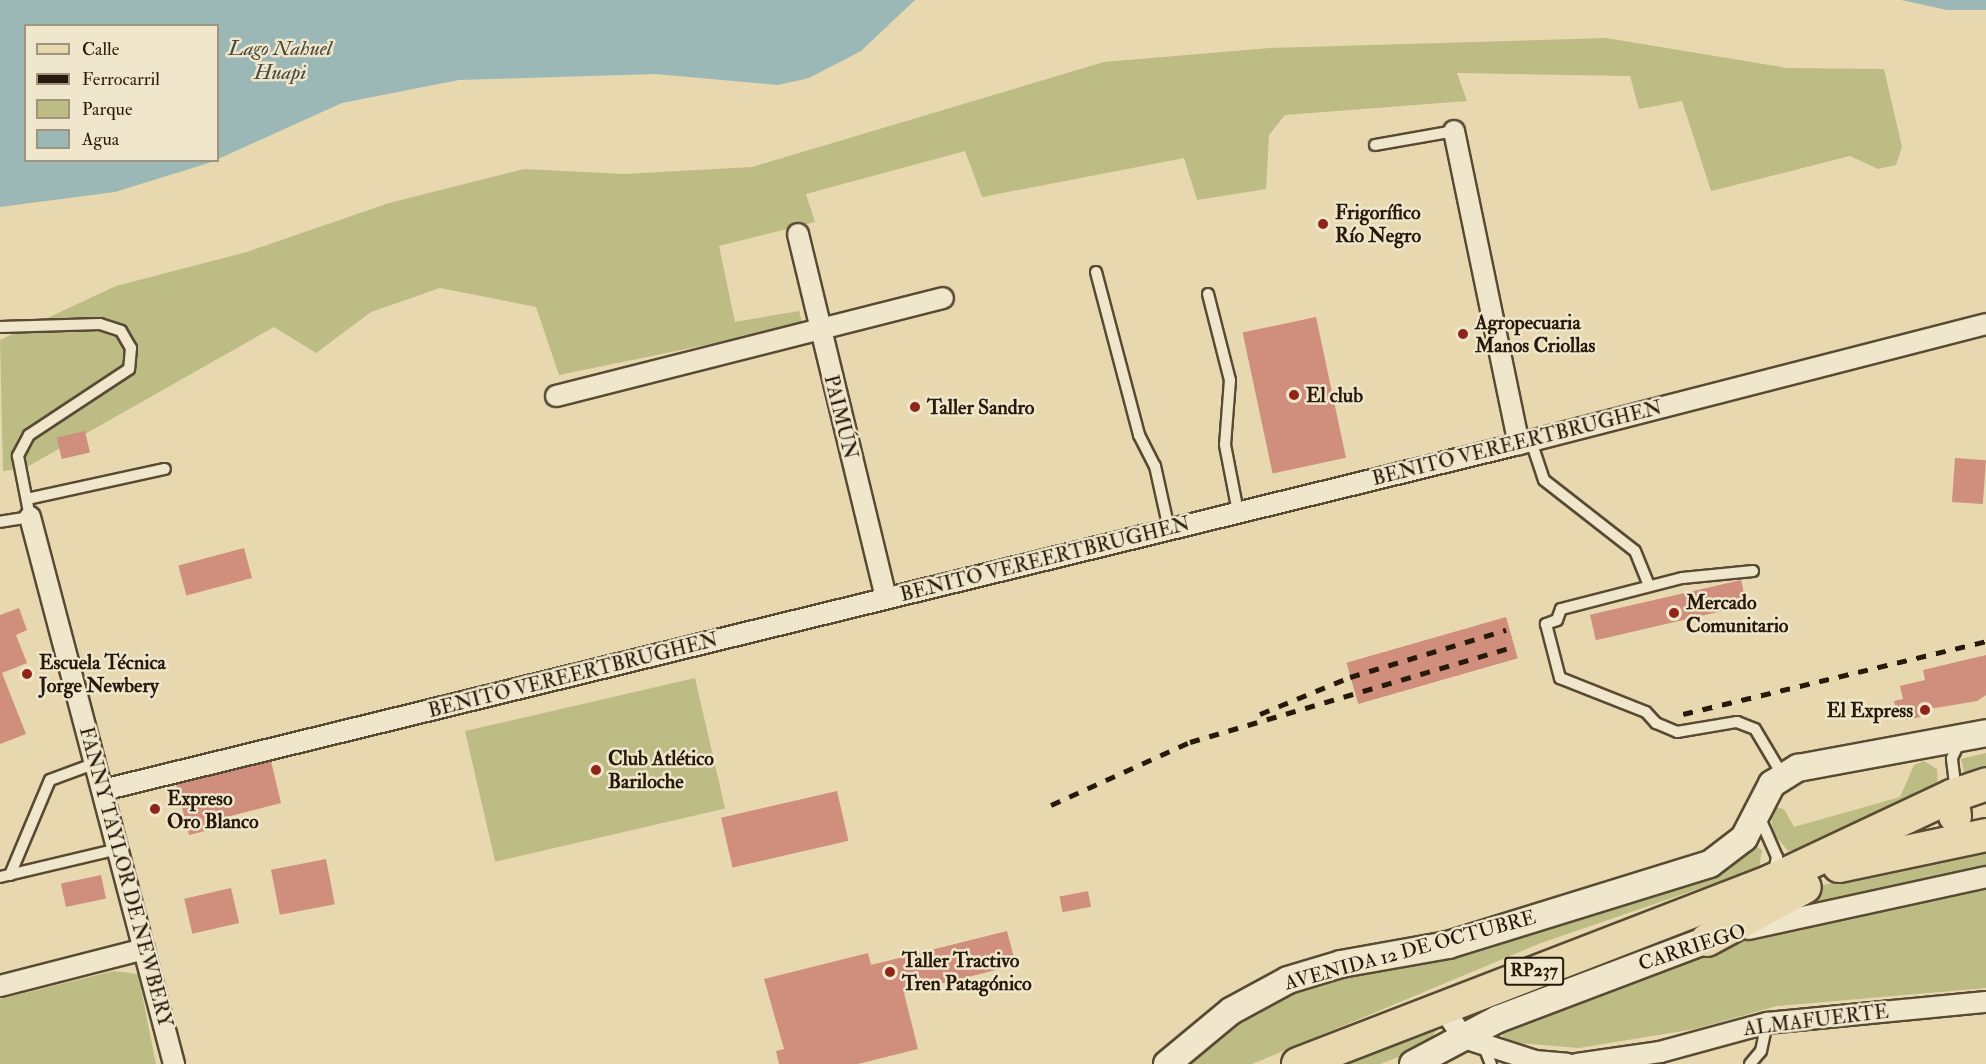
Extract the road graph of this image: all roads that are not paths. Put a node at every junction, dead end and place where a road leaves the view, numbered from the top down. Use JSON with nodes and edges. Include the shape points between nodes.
{"nodes":[{"id":1,"x":1454,"y":131,"type":"joint"},
{"id":2,"x":1375,"y":145,"type":"dead end"},
{"id":3,"x":798,"y":234,"type":"dead end"},
{"id":4,"x":1096,"y":272,"type":"dead end"},
{"id":5,"x":1208,"y":294,"type":"dead end"},
{"id":6,"x":943,"y":298,"type":"dead end"},
{"id":7,"x":1986,"y":324,"type":"edge"},
{"id":8,"x":0,"y":327,"type":"edge"},
{"id":9,"x":819,"y":329,"type":"junction"},
{"id":10,"x":556,"y":396,"type":"dead end"},
{"id":11,"x":1525,"y":442,"type":"junction"},
{"id":12,"x":165,"y":469,"type":"dead end"},
{"id":13,"x":28,"y":508,"type":"junction"},
{"id":14,"x":1238,"y":512,"type":"junction"},
{"id":15,"x":0,"y":522,"type":"edge"},
{"id":16,"x":1169,"y":529,"type":"junction"},
{"id":17,"x":1753,"y":571,"type":"dead end"},
{"id":18,"x":1649,"y":586,"type":"junction"},
{"id":19,"x":885,"y":598,"type":"junction"},
{"id":20,"x":1974,"y":736,"type":"edge"},
{"id":21,"x":96,"y":764,"type":"junction"},
{"id":22,"x":1783,"y":777,"type":"junction"},
{"id":23,"x":1986,"y":784,"type":"edge"},
{"id":24,"x":103,"y":790,"type":"junction"},
{"id":25,"x":1954,"y":795,"type":"junction"},
{"id":26,"x":1759,"y":816,"type":"junction"},
{"id":27,"x":1984,"y":836,"type":"edge"},
{"id":28,"x":118,"y":849,"type":"junction"},
{"id":29,"x":1863,"y":860,"type":"junction"},
{"id":30,"x":5,"y":876,"type":"edge"},
{"id":31,"x":1986,"y":877,"type":"edge"},
{"id":32,"x":1771,"y":881,"type":"junction"},
{"id":33,"x":1707,"y":940,"type":"junction"},
{"id":34,"x":144,"y":949,"type":"junction"},
{"id":35,"x":0,"y":986,"type":"edge"},
{"id":36,"x":1986,"y":1002,"type":"edge"},
{"id":37,"x":1441,"y":1006,"type":"junction"},
{"id":38,"x":1767,"y":1023,"type":"junction"},
{"id":39,"x":1473,"y":1040,"type":"junction"},
{"id":40,"x":174,"y":1064,"type":"edge"},
{"id":41,"x":1167,"y":1064,"type":"edge"},
{"id":42,"x":1298,"y":1064,"type":"edge"},
{"id":43,"x":1413,"y":1064,"type":"edge"},
{"id":44,"x":1491,"y":1064,"type":"edge"},
{"id":45,"x":1567,"y":1064,"type":"edge"},
{"id":46,"x":1577,"y":1064,"type":"edge"},
{"id":47,"x":1750,"y":1064,"type":"edge"}],
"edges":[{"from":1,"to":2,"type":"lane"},
{"from":1,"to":11,"type":"street"},
{"from":3,"to":9,"type":"street","name":"PAIMÚN"},
{"from":4,"to":16,"type":"lane","via":[[1139,435],[1155,466]]},
{"from":5,"to":14,"type":"lane","via":[[1230,380],[1225,445]]},
{"from":6,"to":9,"type":"street"},
{"from":7,"to":11,"type":"street","name":"BENITO VEREERTBRUGHEN"},
{"from":8,"to":13,"type":"lane","via":[[100,324],[121,331],[131,348],[129,369],[29,435],[18,456]]},
{"from":9,"to":10,"type":"street"},
{"from":9,"to":19,"type":"street","name":"PAIMÚN"},
{"from":11,"to":14,"type":"street","name":"BENITO VEREERTBRUGHEN"},
{"from":11,"to":18,"type":"lane","via":[[1544,480],[1635,551]]},
{"from":12,"to":13,"type":"lane"},
{"from":13,"to":15,"type":"lane"},
{"from":13,"to":21,"type":"street","name":"FANNY TAYLOR DE NEWBERY"},
{"from":14,"to":16,"type":"street","name":"BENITO VEREERTBRUGHEN"},
{"from":16,"to":19,"type":"street","name":"BENITO VEREERTBRUGHEN"},
{"from":17,"to":18,"type":"lane","via":[[1682,578]]},
{"from":18,"to":22,"type":"lane","via":[[1561,609],[1557,620],[1546,624],[1560,678],[1646,712],[1656,723],[1677,732],[1737,722],[1755,729]]},
{"from":19,"to":24,"type":"street","name":"BENITO VEREERTBRUGHEN"},
{"from":20,"to":22,"type":"street","via":[[1880,750],[1798,768]]},
{"from":20,"to":25,"type":"lane","via":[[1952,758]]},
{"from":21,"to":24,"type":"street","name":"FANNY TAYLOR DE NEWBERY"},
{"from":21,"to":30,"type":"lane","via":[[50,780]]},
{"from":22,"to":26,"type":"street","name":"AVENIDA 12 DE OCTUBRE","via":[[1772,784]]},
{"from":23,"to":25,"type":"main road","number":"RP237"},
{"from":24,"to":28,"type":"street","name":"FANNY TAYLOR DE NEWBERY"},
{"from":25,"to":27,"type":"main road","number":"RP237","via":[[1961,829]]},
{"from":25,"to":32,"type":"main road","number":"RP237"},
{"from":26,"to":32,"type":"lane","via":[[1777,858]]},
{"from":26,"to":41,"type":"street","name":"AVENIDA 12 DE OCTUBRE","via":[[1730,853],[1710,864],[1448,945],[1341,964],[1278,984],[1231,1011]]},
{"from":27,"to":29,"type":"main road","number":"RP237"},
{"from":28,"to":30,"type":"lane"},
{"from":28,"to":34,"type":"street","name":"FANNY TAYLOR DE NEWBERY"},
{"from":29,"to":32,"type":"main road","number":"RP237"},
{"from":29,"to":33,"type":"main road"},
{"from":31,"to":33,"type":"street","name":"CARRIEGO"},
{"from":32,"to":37,"type":"main road","number":"RP237"},
{"from":33,"to":39,"type":"street","name":"CARRIEGO","via":[[1498,1019]]},
{"from":34,"to":35,"type":"street"},
{"from":34,"to":40,"type":"street","name":"FANNY TAYLOR DE NEWBERY"},
{"from":36,"to":38,"type":"street","name":"ALMAFUERTE"},
{"from":37,"to":39,"type":"street"},
{"from":37,"to":42,"type":"main road","number":"RP237"},
{"from":38,"to":46,"type":"street","name":"ALMAFUERTE","via":[[1660,1052]]},
{"from":38,"to":47,"type":"lane","via":[[1761,1051]]},
{"from":39,"to":43,"type":"street","name":"CARRIEGO"},
{"from":39,"to":44,"type":"lane"},
{"from":39,"to":45,"type":"street","via":[[1535,1061]]}]}
